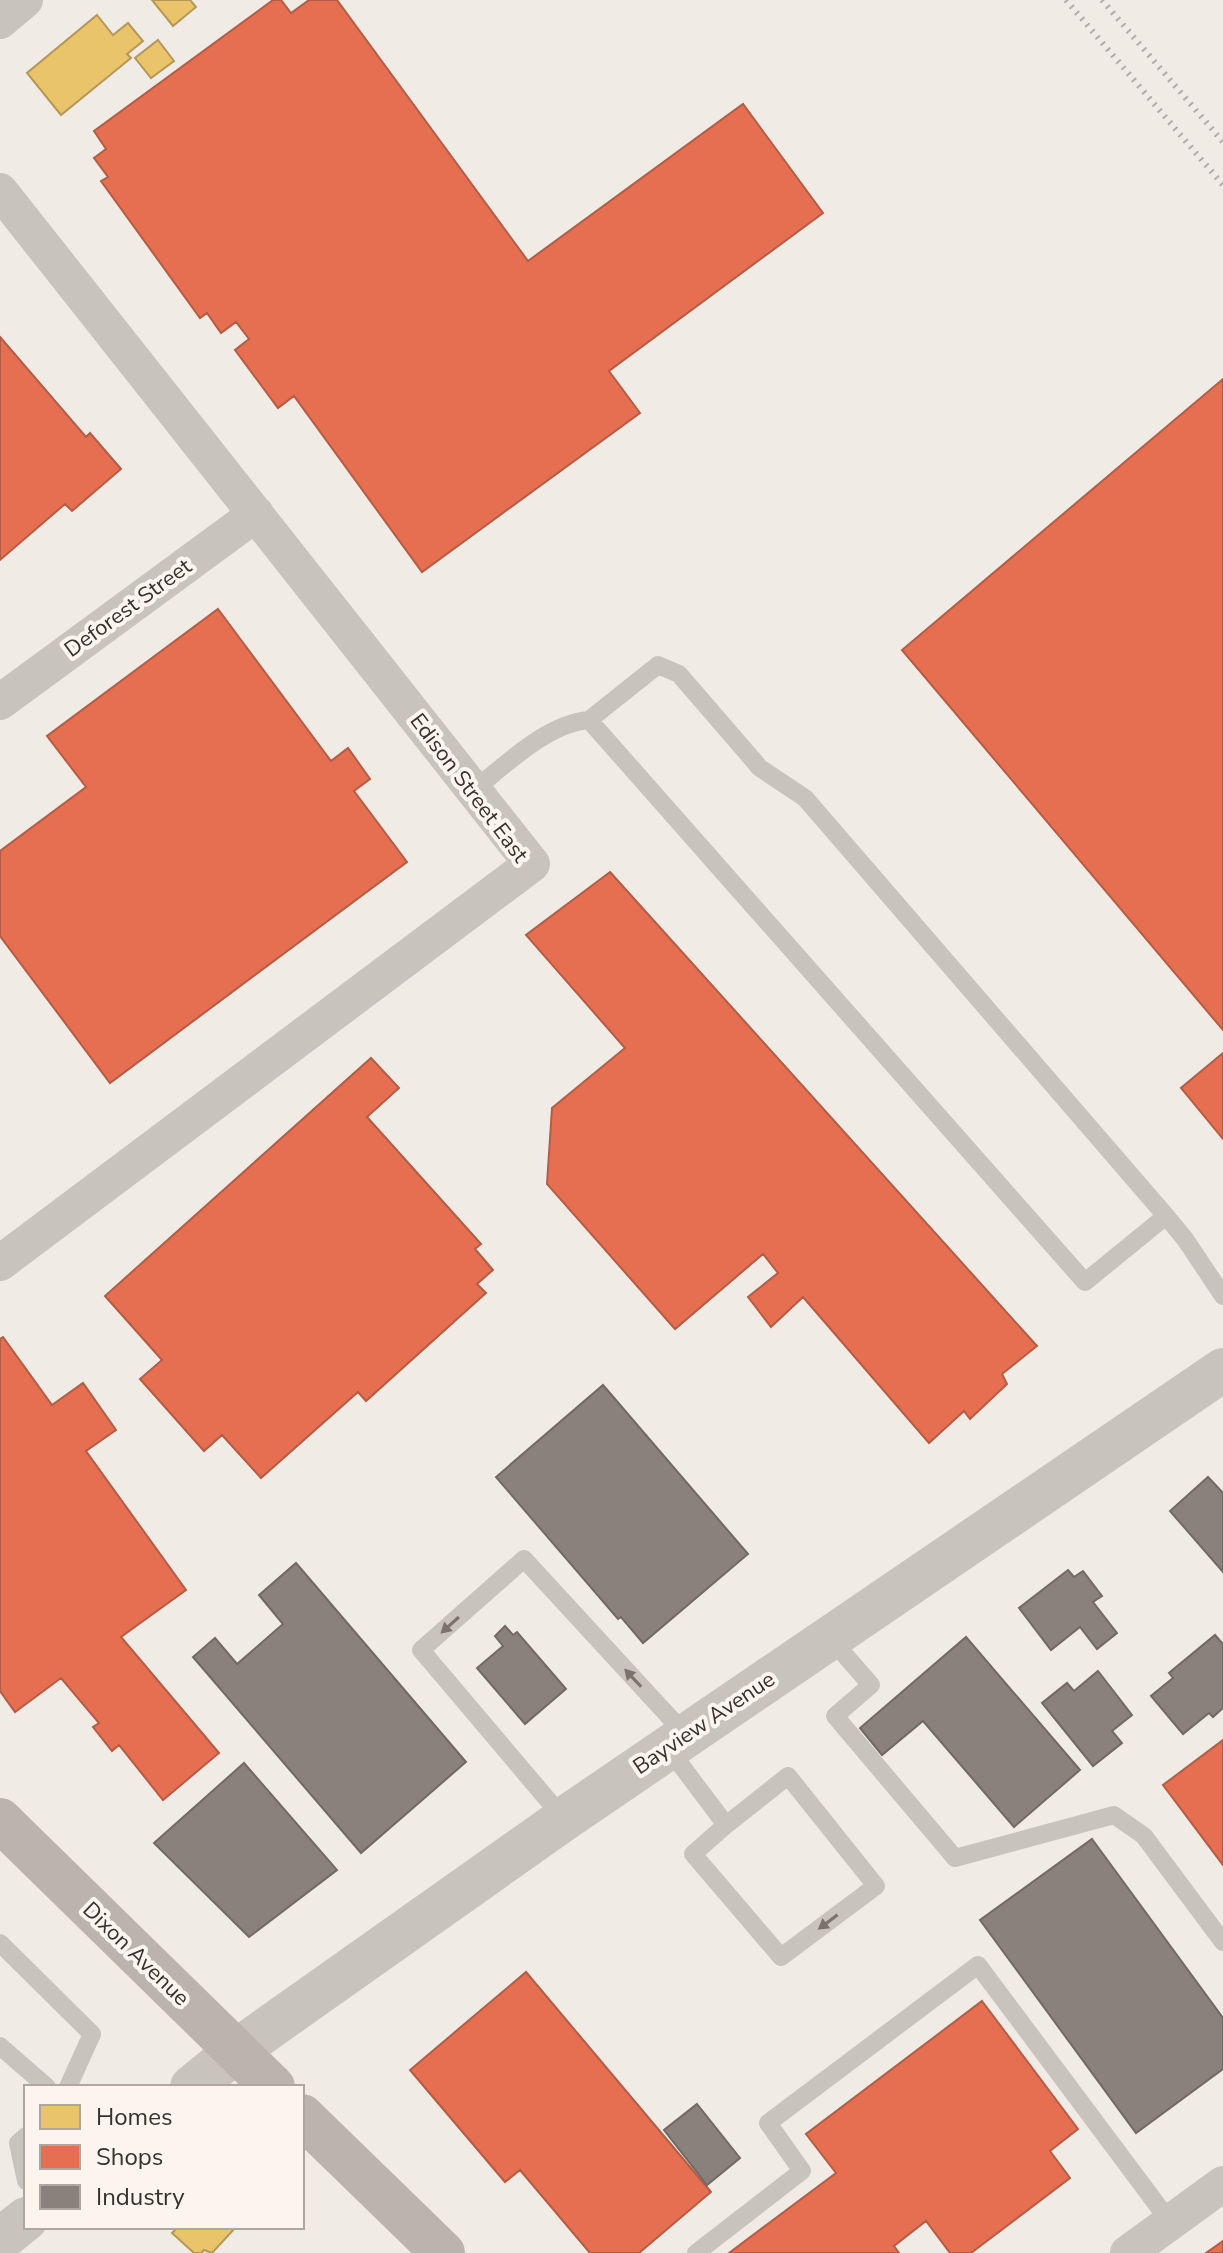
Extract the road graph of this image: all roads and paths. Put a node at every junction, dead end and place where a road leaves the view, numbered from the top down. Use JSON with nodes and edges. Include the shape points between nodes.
{"nodes":[{"id":1,"x":25,"y":0,"type":"edge"},
{"id":2,"x":0,"y":21,"type":"edge"},
{"id":3,"x":0,"y":191,"type":"edge"},
{"id":4,"x":256,"y":514,"type":"junction"},
{"id":5,"x":0,"y":702,"type":"edge"},
{"id":6,"x":589,"y":720,"type":"junction"},
{"id":7,"x":474,"y":790,"type":"junction"},
{"id":8,"x":1166,"y":1216,"type":"junction"},
{"id":9,"x":0,"y":1263,"type":"edge"},
{"id":10,"x":1223,"y":1296,"type":"edge"},
{"id":11,"x":1223,"y":1370,"type":"edge"},
{"id":12,"x":830,"y":1638,"type":"junction"},
{"id":13,"x":677,"y":1742,"type":"junction"},
{"id":14,"x":564,"y":1819,"type":"junction"},
{"id":15,"x":0,"y":1820,"type":"edge"},
{"id":16,"x":726,"y":1825,"type":"junction"},
{"id":17,"x":1223,"y":1942,"type":"edge"},
{"id":18,"x":0,"y":1943,"type":"edge"},
{"id":19,"x":0,"y":2046,"type":"edge"},
{"id":20,"x":236,"y":2051,"type":"junction"},
{"id":21,"x":45,"y":2085,"type":"edge"},
{"id":22,"x":69,"y":2085,"type":"edge"},
{"id":23,"x":194,"y":2085,"type":"edge"},
{"id":24,"x":271,"y":2085,"type":"edge"},
{"id":25,"x":304,"y":2118,"type":"edge"},
{"id":26,"x":24,"y":2138,"type":"edge"},
{"id":27,"x":24,"y":2172,"type":"edge"},
{"id":28,"x":1223,"y":2184,"type":"edge"},
{"id":29,"x":24,"y":2221,"type":"edge"},
{"id":30,"x":1170,"y":2222,"type":"junction"},
{"id":31,"x":0,"y":2240,"type":"edge"},
{"id":32,"x":443,"y":2253,"type":"edge"},
{"id":33,"x":696,"y":2253,"type":"edge"},
{"id":34,"x":1128,"y":2253,"type":"edge"}],
"edges":[{"from":1,"to":2,"type":"street"},
{"from":3,"to":4,"type":"street","name":"Edison Street East"},
{"from":4,"to":5,"type":"street","name":"Deforest Street"},
{"from":4,"to":7,"type":"street","name":"Edison Street East"},
{"from":6,"to":7,"type":"lane","via":[[575,721],[529,745]]},
{"from":6,"to":8,"type":"lane","via":[[658,665],[679,674],[760,768],[805,798]]},
{"from":6,"to":8,"type":"lane","via":[[1085,1282]]},
{"from":7,"to":9,"type":"street","name":"Edison Street East","via":[[532,864]]},
{"from":8,"to":10,"type":"lane"},
{"from":11,"to":12,"type":"street","name":"Bayview Avenue"},
{"from":12,"to":13,"type":"street","name":"Bayview Avenue"},
{"from":12,"to":17,"type":"lane","via":[[871,1685],[835,1716],[955,1858],[1114,1815],[1144,1836]]},
{"from":13,"to":14,"type":"street","name":"Bayview Avenue"},
{"from":13,"to":14,"type":"lane","one_way":true,"via":[[524,1559],[421,1650]]},
{"from":13,"to":16,"type":"lane"},
{"from":14,"to":20,"type":"street","name":"Bayview Avenue"},
{"from":15,"to":20,"type":"main road","name":"Dixon Avenue"},
{"from":16,"to":16,"type":"lane","one_way":true,"via":[[788,1776],[876,1886],[781,1957],[693,1854]]},
{"from":18,"to":22,"type":"lane","via":[[12,1966],[92,2034]]},
{"from":19,"to":21,"type":"lane","via":[[20,2054]]},
{"from":20,"to":23,"type":"street","name":"Bayview Avenue"},
{"from":20,"to":24,"type":"main road","name":"Dixon Avenue"},
{"from":25,"to":32,"type":"main road"},
{"from":26,"to":27,"type":"lane","via":[[18,2143]]},
{"from":28,"to":30,"type":"street"},
{"from":29,"to":31,"type":"street"},
{"from":30,"to":33,"type":"lane","via":[[978,1965],[768,2123],[802,2171]]},
{"from":30,"to":34,"type":"street"}]}
